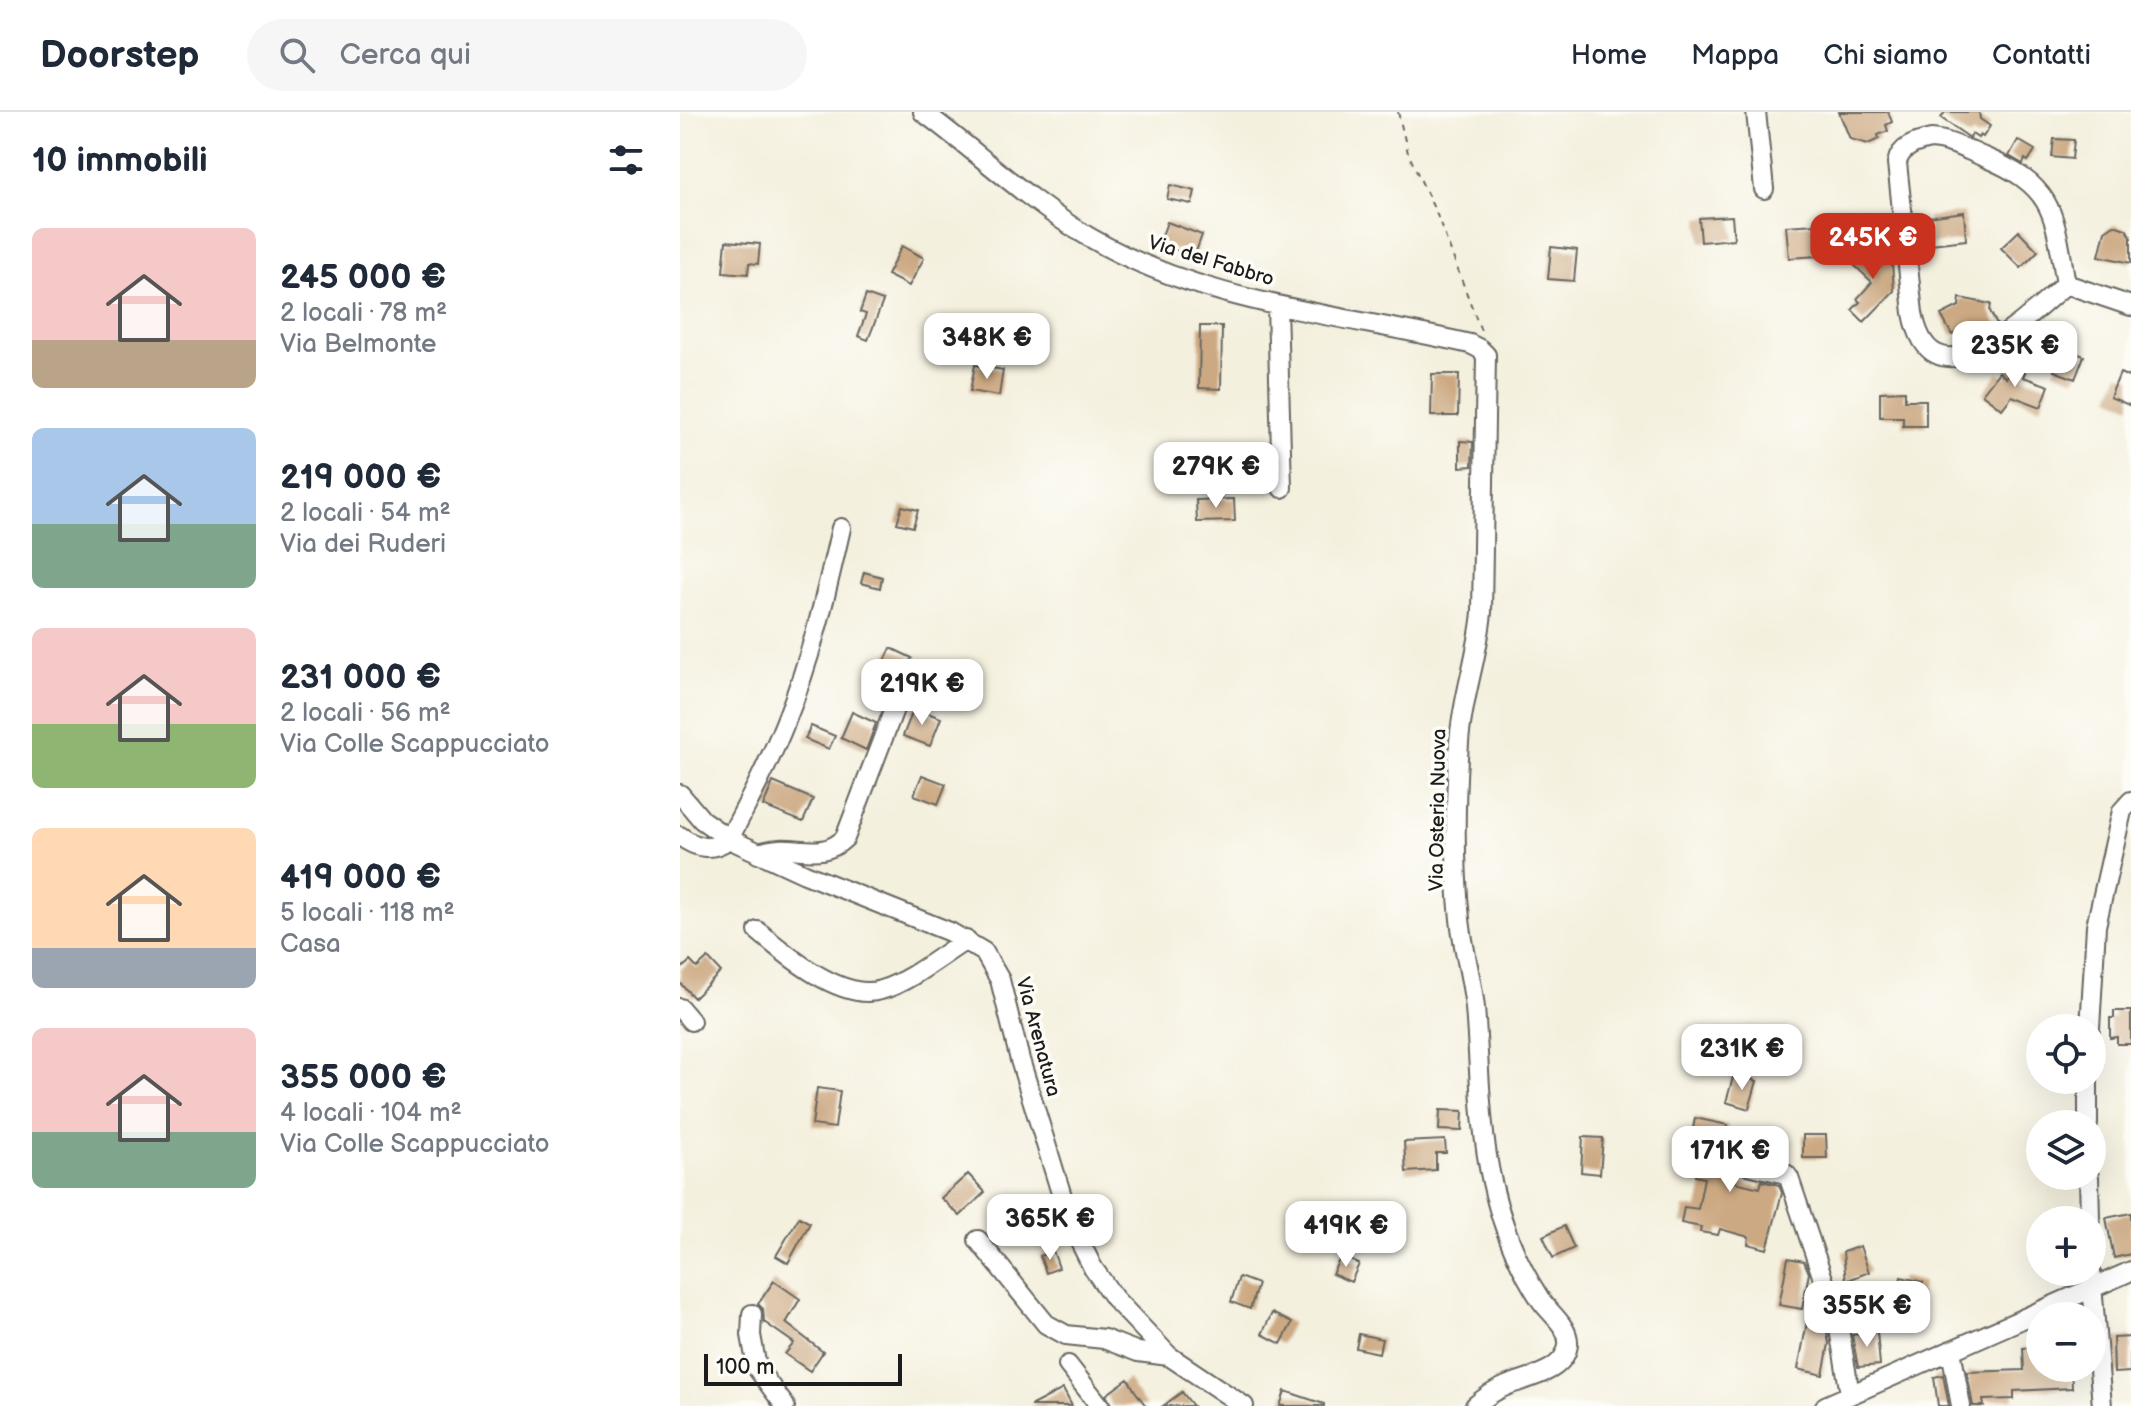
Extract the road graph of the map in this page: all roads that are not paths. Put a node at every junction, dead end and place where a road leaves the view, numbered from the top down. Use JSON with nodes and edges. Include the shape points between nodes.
{"nodes":[{"id":1,"x":923,"y":112,"type":"edge"},
{"id":2,"x":1756,"y":112,"type":"edge"},
{"id":3,"x":1764,"y":189,"type":"dead end"},
{"id":4,"x":2066,"y":284,"type":"junction"},
{"id":5,"x":1277,"y":305,"type":"junction"},
{"id":6,"x":2131,"y":306,"type":"edge"},
{"id":7,"x":1480,"y":349,"type":"joint"},
{"id":8,"x":1282,"y":488,"type":"dead end"},
{"id":9,"x":841,"y":528,"type":"dead end"},
{"id":10,"x":907,"y":675,"type":"dead end"},
{"id":11,"x":680,"y":794,"type":"edge"},
{"id":12,"x":2131,"y":801,"type":"edge"},
{"id":13,"x":680,"y":836,"type":"edge"},
{"id":14,"x":729,"y":839,"type":"junction"},
{"id":15,"x":758,"y":854,"type":"junction"},
{"id":16,"x":758,"y":931,"type":"dead end"},
{"id":17,"x":966,"y":940,"type":"junction"},
{"id":18,"x":2091,"y":1014,"type":"edge"},
{"id":19,"x":1740,"y":1163,"type":"dead end"},
{"id":20,"x":978,"y":1240,"type":"dead end"},
{"id":21,"x":2131,"y":1271,"type":"edge"},
{"id":22,"x":2106,"y":1277,"type":"edge"},
{"id":23,"x":2079,"y":1286,"type":"edge"},
{"id":24,"x":2092,"y":1286,"type":"edge"},
{"id":25,"x":752,"y":1314,"type":"dead end"},
{"id":26,"x":1951,"y":1350,"type":"junction"},
{"id":27,"x":1169,"y":1356,"type":"junction"},
{"id":28,"x":1068,"y":1365,"type":"dead end"},
{"id":29,"x":1850,"y":1394,"type":"junction"},
{"id":30,"x":785,"y":1406,"type":"edge"},
{"id":31,"x":1100,"y":1406,"type":"edge"},
{"id":32,"x":1244,"y":1406,"type":"edge"},
{"id":33,"x":1475,"y":1406,"type":"edge"},
{"id":34,"x":1825,"y":1406,"type":"edge"},
{"id":35,"x":1961,"y":1406,"type":"edge"},
{"id":36,"x":2102,"y":1406,"type":"edge"}],
"edges":[{"from":1,"to":5,"type":"street","name":"Via del Fabbro","via":[[1091,238],[1165,274]]},
{"from":2,"to":3,"type":"street"},
{"from":4,"to":4,"type":"street","via":[[2054,217],[2031,184],[1940,139],[1916,142],[1900,153],[1897,167],[1913,313],[1920,335],[1933,350],[1953,356],[1978,352]]},
{"from":4,"to":6,"type":"street"},
{"from":5,"to":7,"type":"street","name":"Via del Fabbro"},
{"from":5,"to":8,"type":"street"},
{"from":7,"to":33,"type":"street","name":"Via Osteria Nuova","via":[[1487,363],[1482,602],[1459,741],[1460,917],[1474,995],[1481,1112],[1495,1197],[1528,1277],[1564,1329],[1568,1344],[1564,1356],[1547,1371],[1498,1390]]},
{"from":9,"to":14,"type":"street","via":[[789,714]]},
{"from":10,"to":15,"type":"street","via":[[845,838],[816,852],[777,847]]},
{"from":11,"to":14,"type":"street","name":"Via Arenatura","via":[[702,820]]},
{"from":12,"to":18,"type":"street","via":[[2122,811],[2098,915]]},
{"from":13,"to":14,"type":"street","via":[[707,848]]},
{"from":14,"to":15,"type":"street","name":"Via Arenatura"},
{"from":15,"to":17,"type":"street","name":"Via Arenatura"},
{"from":16,"to":17,"type":"street","via":[[806,967],[861,993],[893,986]]},
{"from":17,"to":27,"type":"street","name":"Via Arenatura","via":[[989,957],[1000,980],[1020,1060],[1079,1241],[1105,1287]]},
{"from":19,"to":29,"type":"street","via":[[1786,1174],[1790,1180],[1838,1323]]},
{"from":20,"to":27,"type":"street","via":[[1055,1330]]},
{"from":21,"to":22,"type":"street"},
{"from":23,"to":26,"type":"street"},
{"from":24,"to":36,"type":"street"},
{"from":25,"to":30,"type":"street","via":[[757,1368]]},
{"from":26,"to":29,"type":"street"},
{"from":26,"to":35,"type":"street"},
{"from":27,"to":32,"type":"street","name":"Via Arenatura"},
{"from":28,"to":31,"type":"street"},
{"from":29,"to":34,"type":"street"}]}
